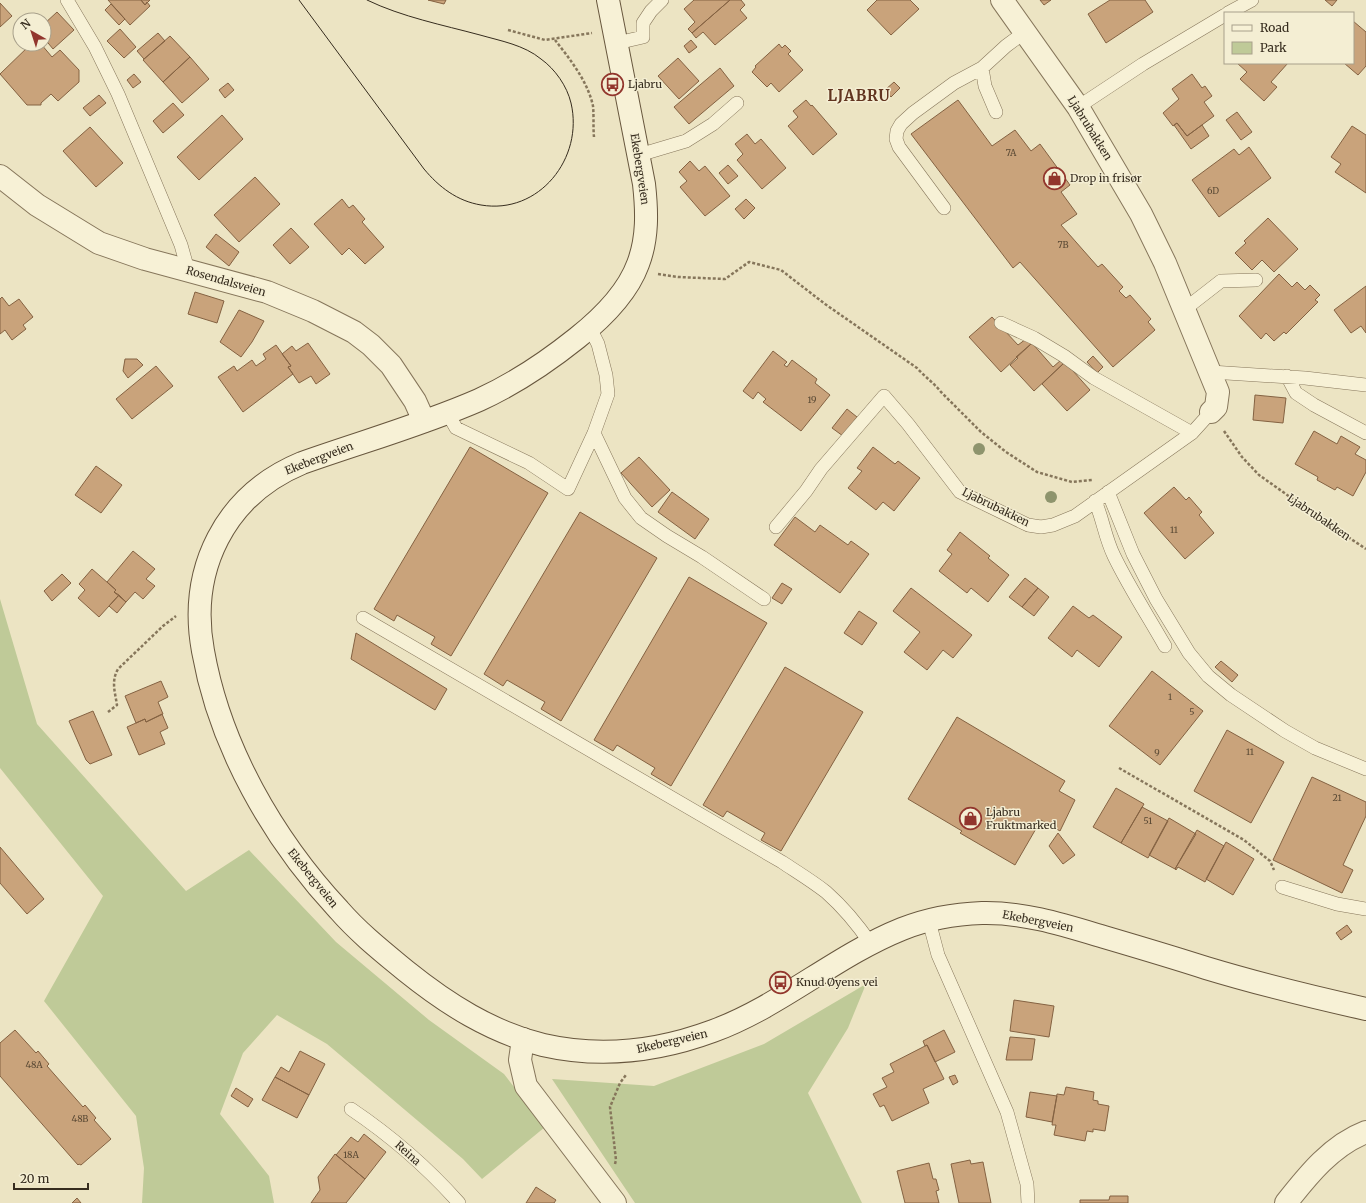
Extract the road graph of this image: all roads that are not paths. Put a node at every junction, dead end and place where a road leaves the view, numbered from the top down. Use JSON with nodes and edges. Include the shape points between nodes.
{"nodes":[{"id":1,"x":67,"y":0,"type":"edge"},
{"id":2,"x":608,"y":0,"type":"edge"},
{"id":3,"x":662,"y":0,"type":"edge"},
{"id":4,"x":1002,"y":0,"type":"edge"},
{"id":5,"x":1252,"y":0,"type":"edge"},
{"id":6,"x":1230,"y":12,"type":"edge"},
{"id":7,"x":1224,"y":16,"type":"edge"},
{"id":8,"x":1025,"y":32,"type":"junction"},
{"id":9,"x":617,"y":43,"type":"junction"},
{"id":10,"x":982,"y":68,"type":"junction"},
{"id":11,"x":737,"y":103,"type":"dead end"},
{"id":12,"x":1078,"y":107,"type":"junction"},
{"id":13,"x":996,"y":112,"type":"dead end"},
{"id":14,"x":639,"y":155,"type":"junction"},
{"id":15,"x":0,"y":176,"type":"edge"},
{"id":16,"x":944,"y":208,"type":"dead end"},
{"id":17,"x":188,"y":270,"type":"junction"},
{"id":18,"x":1256,"y":280,"type":"dead end"},
{"id":19,"x":1185,"y":309,"type":"junction"},
{"id":20,"x":1001,"y":323,"type":"dead end"},
{"id":21,"x":590,"y":328,"type":"junction"},
{"id":22,"x":1211,"y":372,"type":"junction"},
{"id":23,"x":1287,"y":376,"type":"junction"},
{"id":24,"x":1366,"y":385,"type":"edge"},
{"id":25,"x":447,"y":412,"type":"junction"},
{"id":26,"x":1211,"y":412,"type":"joint"},
{"id":27,"x":424,"y":421,"type":"junction"},
{"id":28,"x":594,"y":433,"type":"junction"},
{"id":29,"x":1192,"y":433,"type":"junction"},
{"id":30,"x":1366,"y":433,"type":"edge"},
{"id":31,"x":1108,"y":492,"type":"junction"},
{"id":32,"x":1095,"y":501,"type":"junction"},
{"id":33,"x":776,"y":527,"type":"dead end"},
{"id":34,"x":764,"y":599,"type":"dead end"},
{"id":35,"x":363,"y":618,"type":"dead end"},
{"id":36,"x":1166,"y":646,"type":"dead end"},
{"id":37,"x":1366,"y":769,"type":"edge"},
{"id":38,"x":1282,"y":887,"type":"road end"},
{"id":39,"x":1366,"y":909,"type":"edge"},
{"id":40,"x":929,"y":921,"type":"junction"},
{"id":41,"x":871,"y":944,"type":"junction"},
{"id":42,"x":1366,"y":1009,"type":"edge"},
{"id":43,"x":523,"y":1039,"type":"junction"},
{"id":44,"x":351,"y":1109,"type":"dead end"},
{"id":45,"x":1366,"y":1132,"type":"edge"},
{"id":46,"x":611,"y":1198,"type":"edge"},
{"id":47,"x":459,"y":1203,"type":"edge"},
{"id":48,"x":1028,"y":1203,"type":"edge"},
{"id":49,"x":1286,"y":1203,"type":"edge"}],
"edges":[{"from":1,"to":17,"type":"lane","via":[[95,47],[118,94],[182,246]]},
{"from":2,"to":9,"type":"main road","name":"Ekebergveien"},
{"from":3,"to":9,"type":"lane","via":[[643,23],[643,37]]},
{"from":4,"to":8,"type":"main road","name":"Ljabrubakken"},
{"from":5,"to":6,"type":"lane"},
{"from":7,"to":12,"type":"lane"},
{"from":8,"to":10,"type":"lane"},
{"from":8,"to":12,"type":"main road","name":"Ljabrubakken"},
{"from":9,"to":14,"type":"main road","name":"Ekebergveien"},
{"from":10,"to":13,"type":"lane","via":[[985,86]]},
{"from":10,"to":16,"type":"lane","via":[[954,83],[913,113],[897,131],[899,147]]},
{"from":11,"to":14,"type":"lane","via":[[713,124],[686,141]]},
{"from":12,"to":19,"type":"main road","name":"Ljabrubakken","via":[[1141,214]]},
{"from":14,"to":21,"type":"main road","name":"Ekebergveien","via":[[647,206],[647,226],[642,254],[624,291]]},
{"from":15,"to":17,"type":"main road","name":"Rosendalsveien","via":[[37,205],[99,243],[145,260]]},
{"from":17,"to":27,"type":"main road","name":"Rosendalsveien","via":[[267,292],[354,332],[390,365],[415,401]]},
{"from":18,"to":19,"type":"lane","via":[[1221,282]]},
{"from":19,"to":22,"type":"main road","name":"Ljabrubakken"},
{"from":20,"to":29,"type":"lane","via":[[1034,338],[1094,378]]},
{"from":21,"to":25,"type":"main road","name":"Ekebergveien","via":[[510,384],[480,400]]},
{"from":21,"to":28,"type":"lane","via":[[598,344],[608,394]]},
{"from":22,"to":23,"type":"lane"},
{"from":22,"to":26,"type":"main road","name":"Ljabrubakken","via":[[1218,392],[1216,407]]},
{"from":23,"to":24,"type":"lane"},
{"from":23,"to":30,"type":"lane","via":[[1296,393]]},
{"from":25,"to":27,"type":"main road","name":"Ekebergveien"},
{"from":25,"to":28,"type":"lane","via":[[456,428],[529,463],[568,489]]},
{"from":26,"to":29,"type":"lane","name":"Ljabrubakken"},
{"from":27,"to":43,"type":"main road","name":"Ekebergveien","via":[[288,469],[251,496],[224,528],[210,554],[202,580],[199,608],[202,647],[213,696],[233,748],[262,807],[301,866],[346,918],[415,978],[476,1020]]},
{"from":28,"to":34,"type":"lane","via":[[625,498],[641,518]]},
{"from":29,"to":31,"type":"lane","name":"Ljabrubakken"},
{"from":31,"to":32,"type":"lane","name":"Ljabrubakken"},
{"from":31,"to":37,"type":"lane","via":[[1133,554],[1156,599],[1189,653],[1208,676],[1231,695],[1286,731],[1315,748]]},
{"from":32,"to":33,"type":"lane","name":"Ljabrubakken","via":[[1076,516],[1041,527],[1028,525],[960,492],[884,396],[821,469],[806,492]]},
{"from":32,"to":36,"type":"lane","via":[[1113,555]]},
{"from":35,"to":41,"type":"lane","via":[[782,862],[835,901]]},
{"from":38,"to":39,"type":"lane","via":[[1337,904]]},
{"from":40,"to":41,"type":"main road","name":"Ekebergveien","via":[[904,928]]},
{"from":40,"to":42,"type":"main road","name":"Ekebergveien","via":[[980,913],[1035,918],[1256,983]]},
{"from":40,"to":48,"type":"lane","via":[[938,955],[1007,1112],[1027,1184]]},
{"from":41,"to":43,"type":"main road","name":"Ekebergveien","via":[[759,1010],[713,1031],[682,1041],[630,1051],[603,1052],[563,1049]]},
{"from":43,"to":46,"type":"main road","via":[[520,1060],[526,1086]]},
{"from":44,"to":47,"type":"lane","name":"Reina","via":[[408,1152]]},
{"from":45,"to":49,"type":"main road","via":[[1331,1154],[1308,1176]]}]}
